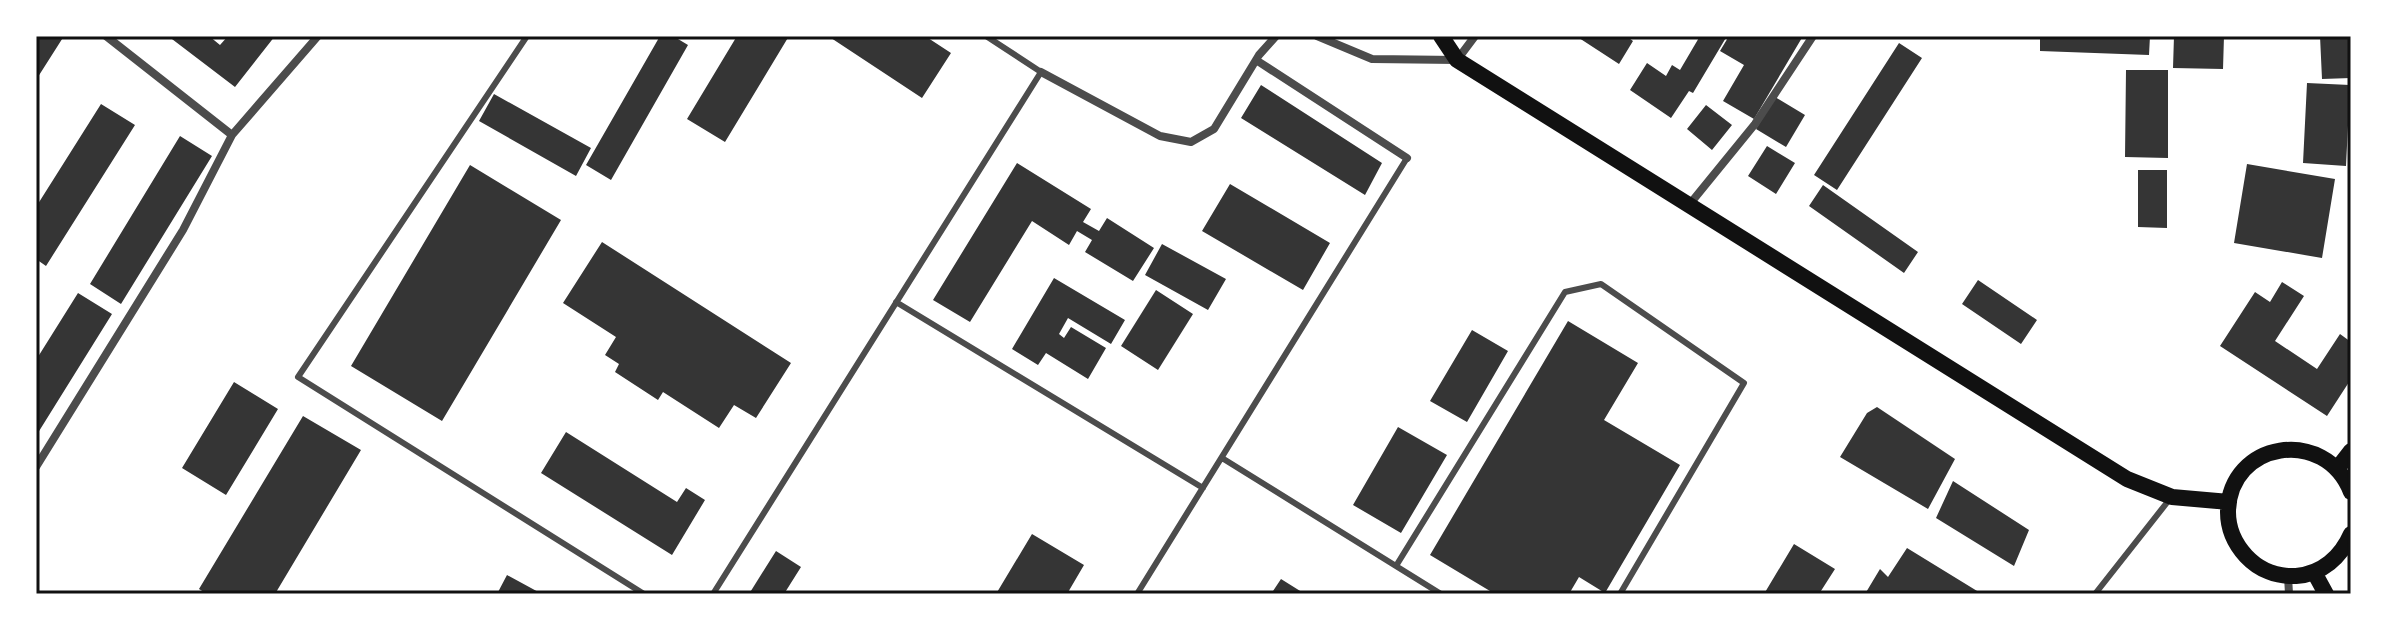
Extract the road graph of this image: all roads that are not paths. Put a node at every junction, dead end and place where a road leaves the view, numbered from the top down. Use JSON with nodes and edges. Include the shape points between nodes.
{"nodes":[{"id":1,"x":106,"y":36,"type":"edge"},
{"id":2,"x":318,"y":36,"type":"edge"},
{"id":3,"x":527,"y":36,"type":"edge"},
{"id":4,"x":986,"y":36,"type":"edge"},
{"id":5,"x":1276,"y":36,"type":"edge"},
{"id":6,"x":1317,"y":36,"type":"edge"},
{"id":7,"x":1441,"y":36,"type":"edge"},
{"id":8,"x":1475,"y":36,"type":"edge"},
{"id":9,"x":1813,"y":36,"type":"edge"},
{"id":10,"x":1256,"y":60,"type":"junction"},
{"id":11,"x":1457,"y":60,"type":"junction"},
{"id":12,"x":1041,"y":72,"type":"junction"},
{"id":13,"x":232,"y":135,"type":"junction"},
{"id":14,"x":1407,"y":158,"type":"joint"},
{"id":15,"x":1689,"y":205,"type":"junction"},
{"id":16,"x":896,"y":302,"type":"junction"},
{"id":17,"x":2351,"y":451,"type":"edge"},
{"id":18,"x":1222,"y":458,"type":"junction"},
{"id":19,"x":36,"y":467,"type":"edge"},
{"id":20,"x":2337,"y":469,"type":"junction"},
{"id":21,"x":1203,"y":488,"type":"junction"},
{"id":22,"x":2351,"y":492,"type":"edge"},
{"id":23,"x":2172,"y":497,"type":"junction"},
{"id":24,"x":2229,"y":502,"type":"junction"},
{"id":25,"x":2351,"y":534,"type":"edge"},
{"id":26,"x":1396,"y":566,"type":"junction"},
{"id":27,"x":2314,"y":572,"type":"junction"},
{"id":28,"x":2288,"y":576,"type":"junction"},
{"id":29,"x":644,"y":594,"type":"edge"},
{"id":30,"x":713,"y":594,"type":"edge"},
{"id":31,"x":1137,"y":594,"type":"edge"},
{"id":32,"x":1441,"y":594,"type":"edge"},
{"id":33,"x":1620,"y":594,"type":"edge"},
{"id":34,"x":2095,"y":594,"type":"edge"},
{"id":35,"x":2289,"y":594,"type":"edge"},
{"id":36,"x":2326,"y":594,"type":"edge"}],
"edges":[{"from":1,"to":13,"type":"street"},
{"from":2,"to":13,"type":"street"},
{"from":3,"to":29,"type":"lane","via":[[298,377]]},
{"from":4,"to":12,"type":"lane"},
{"from":5,"to":10,"type":"street"},
{"from":6,"to":11,"type":"street","via":[[1372,59]]},
{"from":7,"to":11,"type":"main road"},
{"from":8,"to":11,"type":"street"},
{"from":9,"to":15,"type":"street","via":[[1755,124]]},
{"from":10,"to":12,"type":"street","via":[[1214,129],[1191,142],[1160,136]]},
{"from":10,"to":14,"type":"street"},
{"from":11,"to":15,"type":"main road"},
{"from":12,"to":16,"type":"lane"},
{"from":13,"to":19,"type":"street","via":[[183,230]]},
{"from":14,"to":18,"type":"lane"},
{"from":15,"to":23,"type":"main road","via":[[2127,479]]},
{"from":16,"to":21,"type":"lane"},
{"from":16,"to":30,"type":"lane"},
{"from":17,"to":20,"type":"main road"},
{"from":18,"to":21,"type":"lane"},
{"from":18,"to":26,"type":"lane"},
{"from":20,"to":22,"type":"main road"},
{"from":20,"to":24,"type":"main road","via":[[2308,451],[2269,453],[2238,477]]},
{"from":21,"to":31,"type":"lane"},
{"from":23,"to":24,"type":"main road"},
{"from":23,"to":34,"type":"lane"},
{"from":24,"to":28,"type":"main road","via":[[2230,529],[2242,552],[2262,569]]},
{"from":25,"to":27,"type":"main road","via":[[2336,558]]},
{"from":26,"to":32,"type":"lane"},
{"from":26,"to":33,"type":"lane","via":[[1565,292],[1601,284],[1744,383]]},
{"from":27,"to":28,"type":"main road"},
{"from":27,"to":36,"type":"main road"},
{"from":28,"to":35,"type":"street"}]}
